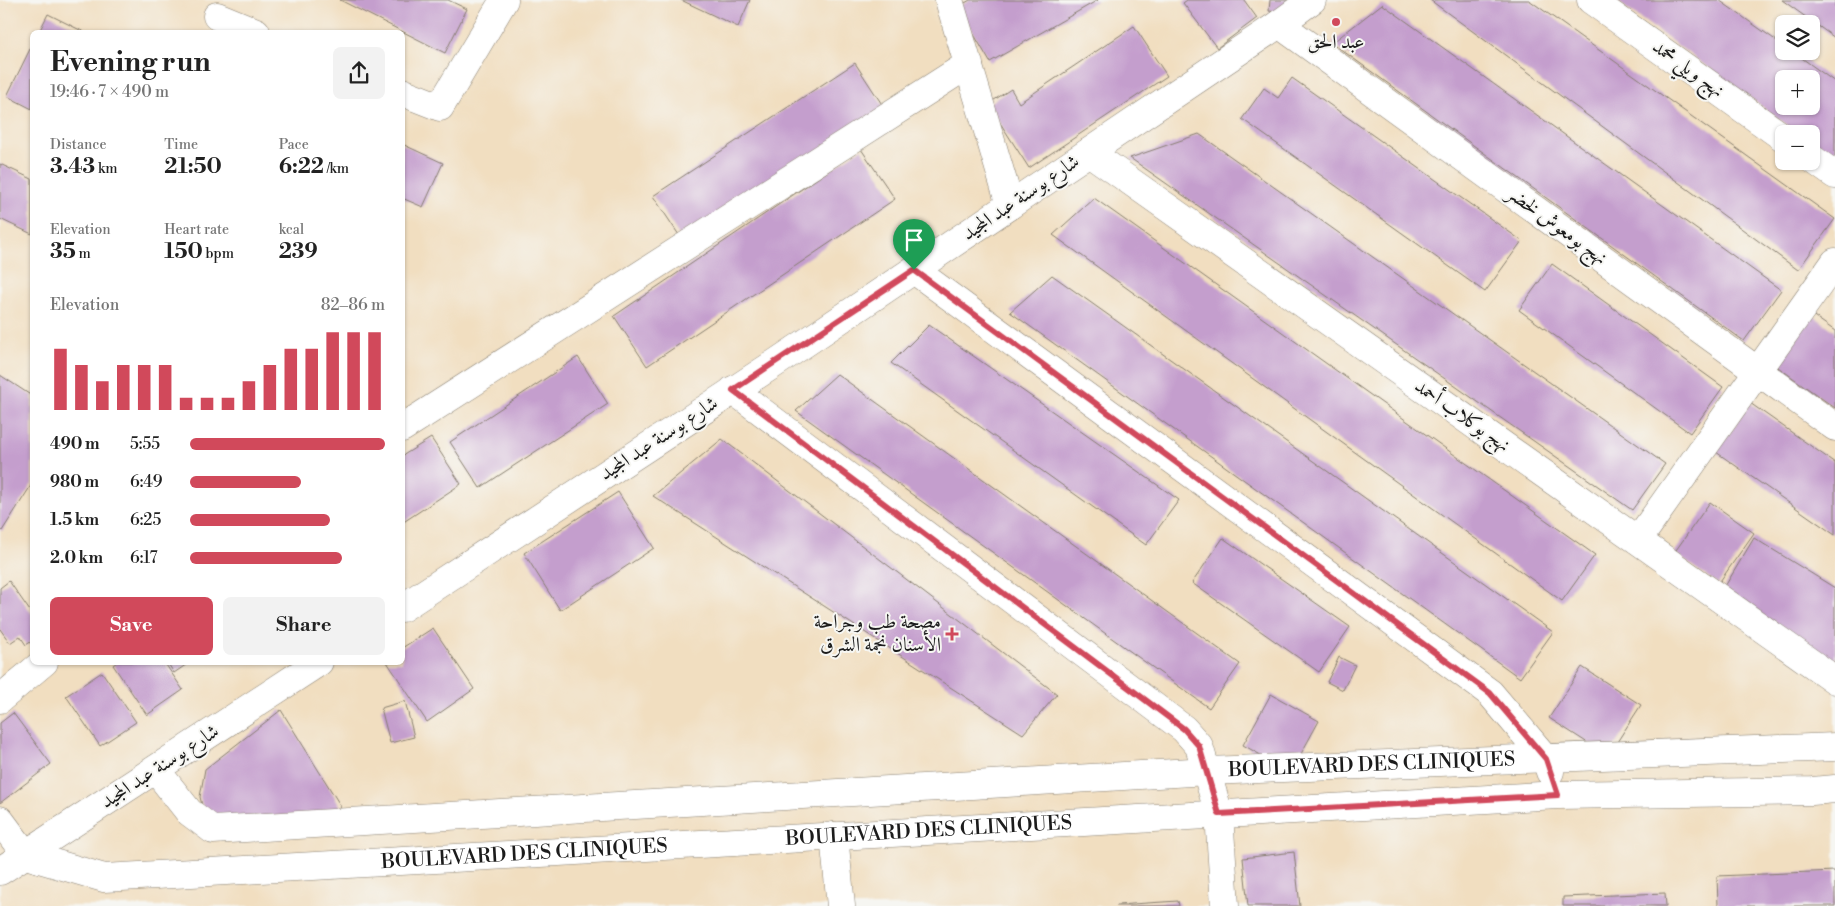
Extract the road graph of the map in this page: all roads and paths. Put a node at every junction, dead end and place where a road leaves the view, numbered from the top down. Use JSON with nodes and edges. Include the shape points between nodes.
{"nodes":[{"id":1,"x":504,"y":0,"type":"edge"},
{"id":2,"x":950,"y":0,"type":"edge"},
{"id":3,"x":1312,"y":0,"type":"edge"},
{"id":4,"x":1591,"y":0,"type":"edge"},
{"id":5,"x":214,"y":16,"type":"edge"},
{"id":6,"x":1279,"y":24,"type":"junction"},
{"id":7,"x":251,"y":30,"type":"edge"},
{"id":8,"x":969,"y":64,"type":"junction"},
{"id":9,"x":405,"y":93,"type":"edge"},
{"id":10,"x":1775,"y":132,"type":"edge"},
{"id":11,"x":1089,"y":152,"type":"junction"},
{"id":12,"x":1820,"y":164,"type":"edge"},
{"id":13,"x":1835,"y":175,"type":"edge"},
{"id":14,"x":1010,"y":204,"type":"junction"},
{"id":15,"x":1835,"y":262,"type":"edge"},
{"id":16,"x":914,"y":270,"type":"junction"},
{"id":17,"x":1757,"y":372,"type":"junction"},
{"id":18,"x":733,"y":390,"type":"junction"},
{"id":19,"x":405,"y":426,"type":"edge"},
{"id":20,"x":1835,"y":427,"type":"edge"},
{"id":21,"x":1638,"y":540,"type":"junction"},
{"id":22,"x":405,"y":606,"type":"edge"},
{"id":23,"x":40,"y":665,"type":"edge"},
{"id":24,"x":314,"y":665,"type":"edge"},
{"id":25,"x":1835,"y":680,"type":"edge"},
{"id":26,"x":0,"y":699,"type":"edge"},
{"id":27,"x":1835,"y":747,"type":"edge"},
{"id":28,"x":1546,"y":759,"type":"junction"},
{"id":29,"x":156,"y":770,"type":"junction"},
{"id":30,"x":1208,"y":771,"type":"junction"},
{"id":31,"x":1835,"y":790,"type":"edge"},
{"id":32,"x":1558,"y":795,"type":"junction"},
{"id":33,"x":1219,"y":814,"type":"junction"},
{"id":34,"x":0,"y":820,"type":"edge"},
{"id":35,"x":834,"y":836,"type":"junction"},
{"id":36,"x":26,"y":855,"type":"junction"},
{"id":37,"x":0,"y":872,"type":"edge"},
{"id":38,"x":841,"y":906,"type":"edge"},
{"id":39,"x":1225,"y":906,"type":"edge"}],
"edges":[{"from":1,"to":9,"type":"street","via":[[440,107]]},
{"from":2,"to":8,"type":"street"},
{"from":3,"to":6,"type":"street","name":"شارع بوسنة عبد المجيد"},
{"from":4,"to":10,"type":"street","name":"نهج ويلي محمد"},
{"from":5,"to":7,"type":"street"},
{"from":6,"to":11,"type":"street","name":"شارع بوسنة عبد المجيد"},
{"from":6,"to":17,"type":"street","name":"نهج بومعوش لخضر"},
{"from":8,"to":14,"type":"street"},
{"from":8,"to":19,"type":"street"},
{"from":11,"to":14,"type":"street","name":"شارع بوسنة عبد المجيد"},
{"from":11,"to":21,"type":"street","name":"نهج بوكلاب أحمد"},
{"from":12,"to":13,"type":"street"},
{"from":14,"to":16,"type":"street","name":"شارع بوسنة عبد المجيد"},
{"from":15,"to":17,"type":"street"},
{"from":16,"to":18,"type":"street","name":"شارع بوسنة عبد المجيد"},
{"from":16,"to":28,"type":"street","via":[[1490,693]]},
{"from":17,"to":20,"type":"street","name":"نهج بومعوش لخضر"},
{"from":17,"to":21,"type":"street"},
{"from":18,"to":22,"type":"street","name":"شارع بوسنة عبد المجيد"},
{"from":18,"to":30,"type":"street","via":[[1184,729],[1199,746]]},
{"from":21,"to":25,"type":"street","name":"نهج بوكلاب أحمد"},
{"from":23,"to":26,"type":"street"},
{"from":24,"to":29,"type":"street","name":"شارع بوسنة عبد المجيد"},
{"from":27,"to":28,"type":"street","name":"BOULEVARD DES CLINIQUES"},
{"from":28,"to":30,"type":"street","name":"BOULEVARD DES CLINIQUES"},
{"from":28,"to":32,"type":"street"},
{"from":29,"to":30,"type":"street","name":"BOULEVARD DES CLINIQUES","via":[[189,812],[213,830]]},
{"from":29,"to":36,"type":"street","name":"شارع بوسنة عبد المجيد"},
{"from":30,"to":33,"type":"street"},
{"from":31,"to":32,"type":"street","name":"BOULEVARD DES CLINIQUES"},
{"from":32,"to":33,"type":"street","name":"BOULEVARD DES CLINIQUES"},
{"from":33,"to":35,"type":"street","name":"BOULEVARD DES CLINIQUES"},
{"from":33,"to":39,"type":"street"},
{"from":34,"to":36,"type":"street"},
{"from":35,"to":36,"type":"street","name":"BOULEVARD DES CLINIQUES","via":[[104,878]]},
{"from":35,"to":38,"type":"street"},
{"from":36,"to":37,"type":"street","name":"شارع بوسنة عبد المجيد"}]}
